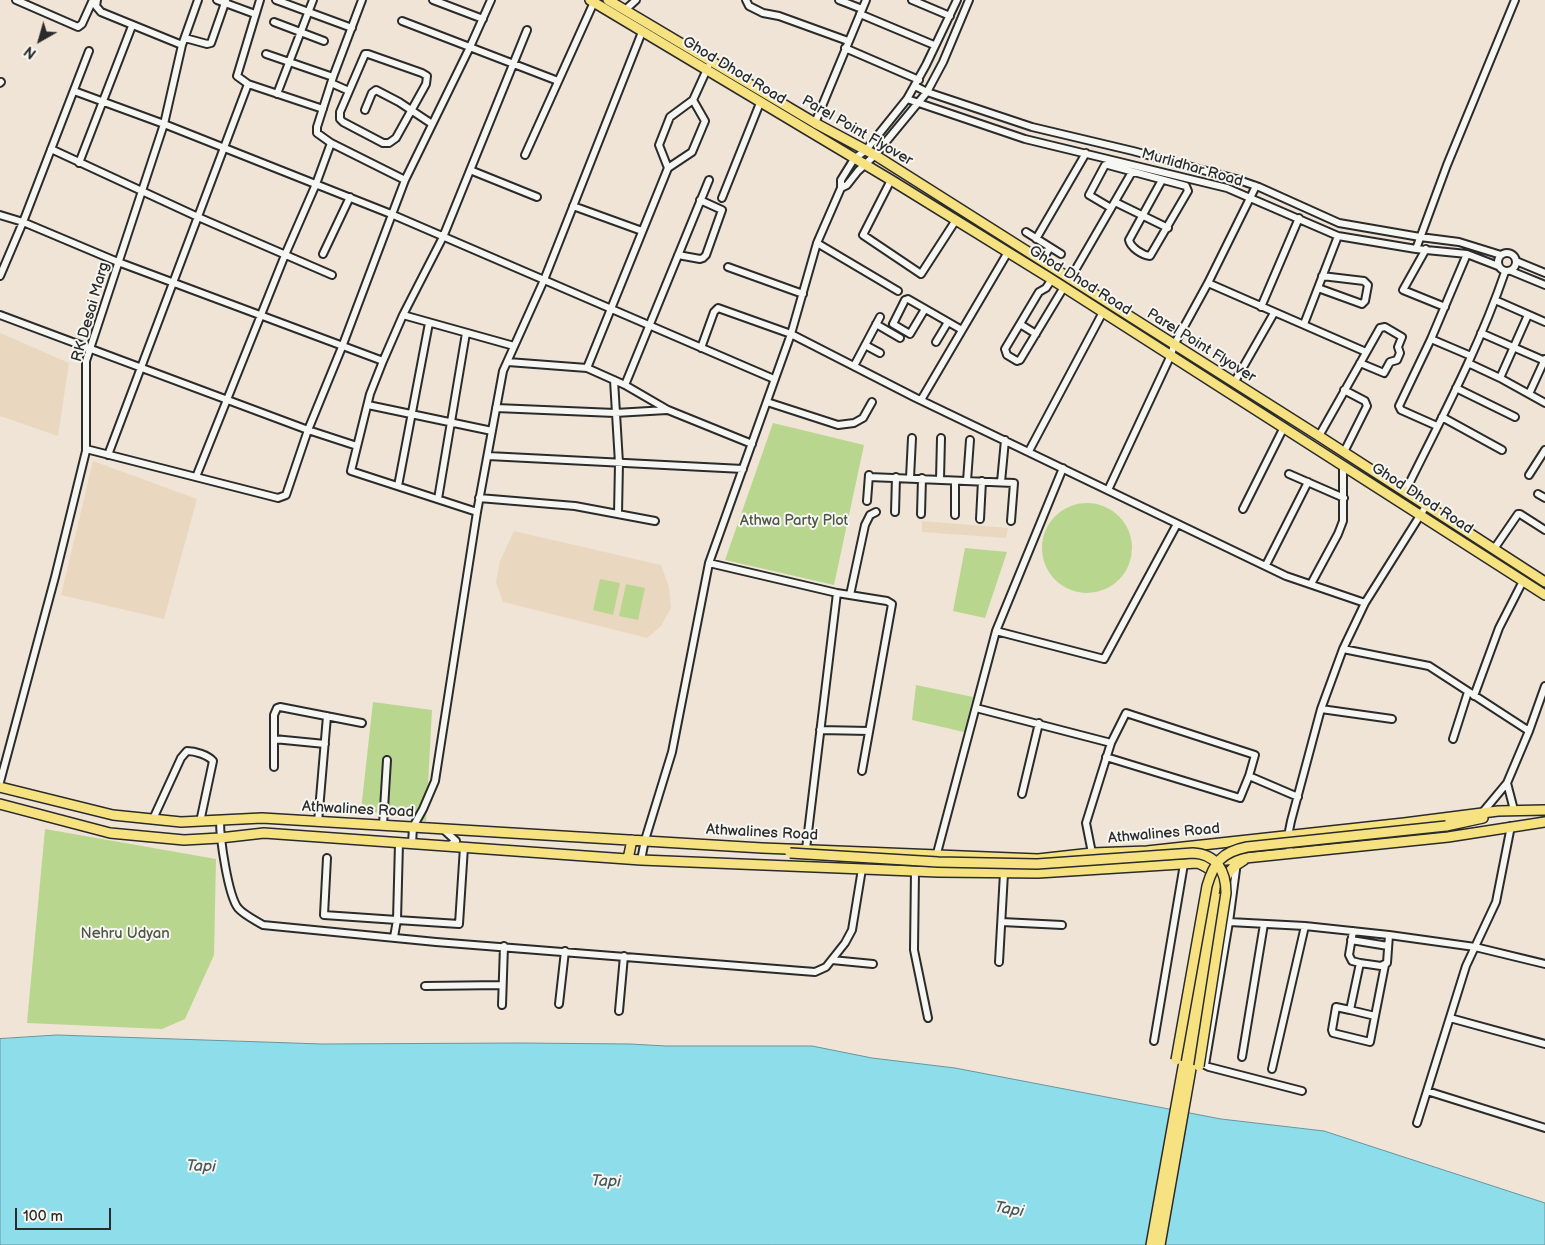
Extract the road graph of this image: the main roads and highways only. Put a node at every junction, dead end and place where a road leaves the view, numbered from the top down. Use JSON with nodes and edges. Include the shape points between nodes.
{"nodes":[{"id":1,"x":608,"y":0,"type":"edge"},
{"id":2,"x":592,"y":1,"type":"edge"},
{"id":3,"x":708,"y":66,"type":"junction"},
{"id":4,"x":1545,"y":582,"type":"edge"},
{"id":5,"x":1545,"y":595,"type":"edge"},
{"id":6,"x":0,"y":787,"type":"edge"},
{"id":7,"x":0,"y":804,"type":"edge"},
{"id":8,"x":1545,"y":808,"type":"edge"},
{"id":9,"x":1502,"y":810,"type":"junction"},
{"id":10,"x":1543,"y":823,"type":"edge"},
{"id":11,"x":632,"y":840,"type":"junction"},
{"id":12,"x":762,"y":848,"type":"junction"},
{"id":13,"x":1124,"y":852,"type":"junction"},
{"id":14,"x":628,"y":859,"type":"junction"},
{"id":15,"x":1237,"y":861,"type":"junction"},
{"id":16,"x":1198,"y":863,"type":"junction"},
{"id":17,"x":1125,"y":867,"type":"junction"},
{"id":18,"x":1184,"y":1085,"type":"junction"},
{"id":19,"x":1151,"y":1245,"type":"edge"},
{"id":20,"x":1160,"y":1245,"type":"edge"}],
"edges":[{"from":1,"to":3,"type":"main road","name":"Parel Point Flyover"},
{"from":2,"to":3,"type":"main road","name":"Ghod Dhod Road","via":[[642,32]]},
{"from":3,"to":4,"type":"main road","name":"Parel Point Flyover","via":[[875,155]]},
{"from":3,"to":5,"type":"main road","name":"Ghod Dhod Road","via":[[760,103],[1052,279]]},
{"from":6,"to":11,"type":"main road","name":"Athwalines Road","via":[[100,813],[153,820],[200,822],[262,818]]},
{"from":7,"to":14,"type":"main road","name":"Athwalines Road","via":[[110,832],[184,840],[264,834]]},
{"from":8,"to":9,"type":"main road","name":"Athwalines Road"},
{"from":9,"to":13,"type":"main road","name":"Athwalines Road"},
{"from":9,"to":18,"type":"main road","bridge":true,"via":[[1496,815],[1446,826],[1247,847],[1219,859],[1207,886],[1176,1060]]},
{"from":10,"to":15,"type":"main road","name":"Athwalines Road"},
{"from":11,"to":12,"type":"main road","name":"Athwalines Road"},
{"from":11,"to":14,"type":"main road"},
{"from":12,"to":13,"type":"main road","name":"Athwalines Road","via":[[1038,859]]},
{"from":12,"to":18,"type":"main road","bridge":true,"via":[[790,853],[938,862],[1037,864],[1207,855],[1222,869],[1226,893],[1199,1066]]},
{"from":13,"to":17,"type":"main road"},
{"from":14,"to":17,"type":"main road","name":"Athwalines Road","via":[[932,872],[1038,873]]},
{"from":15,"to":16,"type":"main road","name":"Athwalines Road"},
{"from":15,"to":18,"type":"main road","via":[[1225,879]]},
{"from":16,"to":17,"type":"main road","name":"Athwalines Road"},
{"from":16,"to":18,"type":"main road","via":[[1212,871],[1216,880]]},
{"from":18,"to":19,"type":"main road"},
{"from":18,"to":20,"type":"main road"}]}
